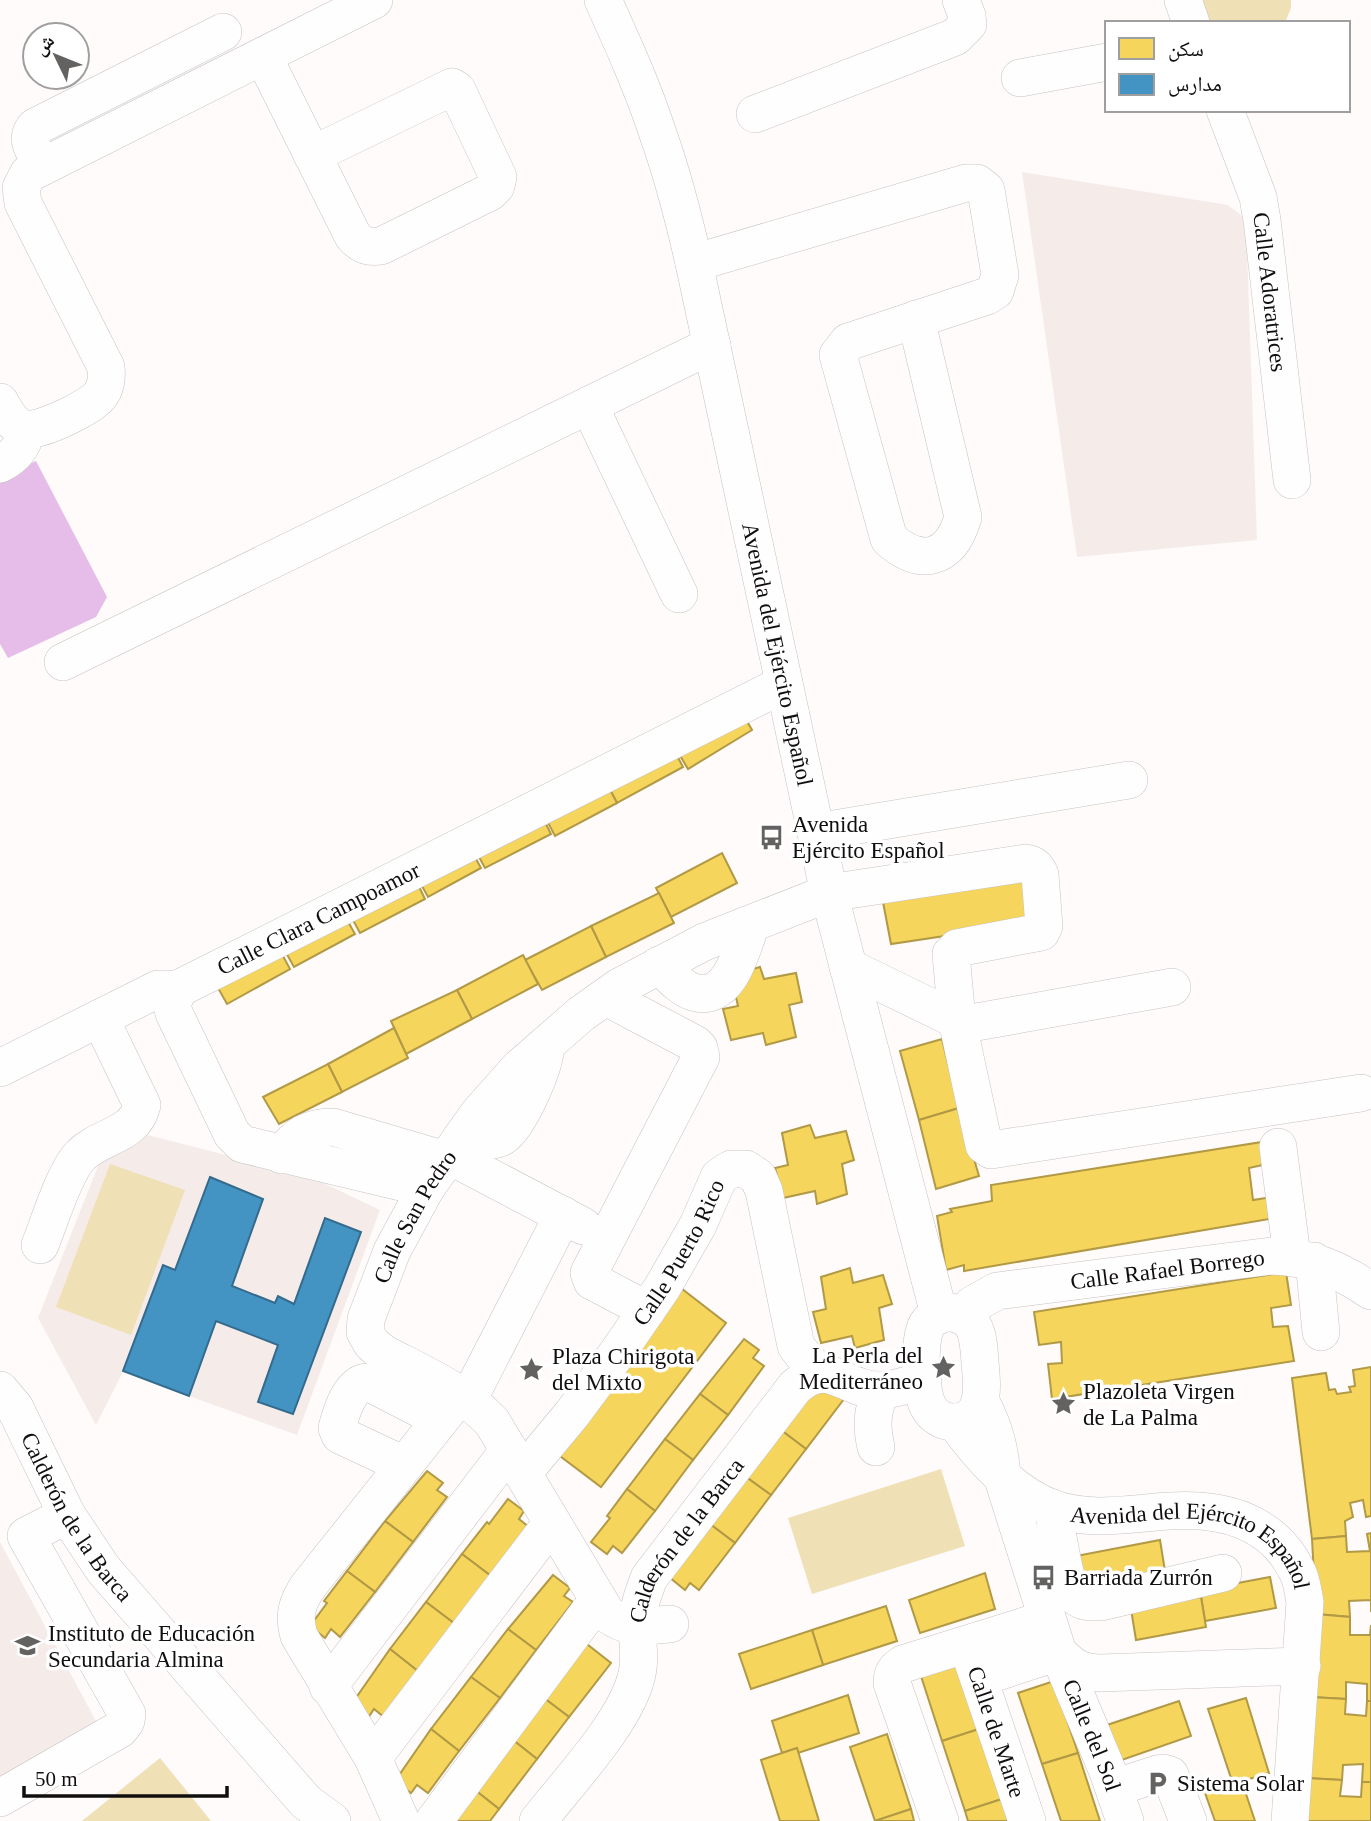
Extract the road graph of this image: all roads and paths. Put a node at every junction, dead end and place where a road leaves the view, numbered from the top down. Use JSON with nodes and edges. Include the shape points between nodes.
{"nodes":[{"id":1,"x":374,"y":0,"type":"edge"},
{"id":2,"x":961,"y":0,"type":"edge"},
{"id":3,"x":1183,"y":0,"type":"edge"},
{"id":4,"x":611,"y":3,"type":"edge"},
{"id":5,"x":1190,"y":21,"type":"edge"},
{"id":6,"x":223,"y":32,"type":"dead end"},
{"id":7,"x":263,"y":56,"type":"junction"},
{"id":8,"x":1105,"y":62,"type":"edge"},
{"id":9,"x":1020,"y":78,"type":"dead end"},
{"id":10,"x":1226,"y":112,"type":"edge"},
{"id":11,"x":755,"y":114,"type":"dead end"},
{"id":12,"x":312,"y":155,"type":"junction"},
{"id":13,"x":42,"y":166,"type":"junction"},
{"id":14,"x":694,"y":263,"type":"junction"},
{"id":15,"x":916,"y":319,"type":"junction"},
{"id":16,"x":712,"y":345,"type":"junction"},
{"id":17,"x":0,"y":402,"type":"edge"},
{"id":18,"x":589,"y":405,"type":"junction"},
{"id":19,"x":27,"y":429,"type":"junction"},
{"id":20,"x":0,"y":464,"type":"edge"},
{"id":21,"x":1292,"y":480,"type":"dead end"},
{"id":22,"x":679,"y":594,"type":"dead end"},
{"id":23,"x":63,"y":662,"type":"dead end"},
{"id":24,"x":784,"y":684,"type":"junction"},
{"id":25,"x":1129,"y":780,"type":"dead end"},
{"id":26,"x":816,"y":832,"type":"junction"},
{"id":27,"x":830,"y":893,"type":"junction"},
{"id":28,"x":751,"y":924,"type":"junction"},
{"id":29,"x":659,"y":965,"type":"junction"},
{"id":30,"x":848,"y":967,"type":"junction"},
{"id":31,"x":1172,"y":987,"type":"dead end"},
{"id":32,"x":178,"y":989,"type":"junction"},
{"id":33,"x":606,"y":997,"type":"junction"},
{"id":34,"x":100,"y":1018,"type":"junction"},
{"id":35,"x":957,"y":1020,"type":"junction"},
{"id":36,"x":0,"y":1068,"type":"edge"},
{"id":37,"x":1361,"y":1093,"type":"dead end"},
{"id":38,"x":1278,"y":1147,"type":"dead end"},
{"id":39,"x":445,"y":1160,"type":"junction"},
{"id":40,"x":563,"y":1215,"type":"junction"},
{"id":41,"x":606,"y":1238,"type":"junction"},
{"id":42,"x":40,"y":1245,"type":"dead end"},
{"id":43,"x":1303,"y":1259,"type":"junction"},
{"id":44,"x":1371,"y":1291,"type":"edge"},
{"id":45,"x":647,"y":1310,"type":"junction"},
{"id":46,"x":951,"y":1315,"type":"junction"},
{"id":47,"x":1321,"y":1332,"type":"dead end"},
{"id":48,"x":836,"y":1377,"type":"junction"},
{"id":49,"x":923,"y":1380,"type":"junction"},
{"id":50,"x":0,"y":1390,"type":"edge"},
{"id":51,"x":881,"y":1390,"type":"junction"},
{"id":52,"x":456,"y":1404,"type":"junction"},
{"id":53,"x":968,"y":1412,"type":"junction"},
{"id":54,"x":876,"y":1447,"type":"dead end"},
{"id":55,"x":516,"y":1461,"type":"junction"},
{"id":56,"x":404,"y":1465,"type":"junction"},
{"id":57,"x":1002,"y":1476,"type":"junction"},
{"id":58,"x":1053,"y":1508,"type":"junction"},
{"id":59,"x":67,"y":1515,"type":"junction"},
{"id":60,"x":551,"y":1524,"type":"junction"},
{"id":61,"x":1223,"y":1573,"type":"dead end"},
{"id":62,"x":597,"y":1601,"type":"junction"},
{"id":63,"x":653,"y":1625,"type":"junction"},
{"id":64,"x":1053,"y":1635,"type":"junction"},
{"id":65,"x":973,"y":1662,"type":"junction"},
{"id":66,"x":1302,"y":1666,"type":"junction"},
{"id":67,"x":328,"y":1687,"type":"junction"},
{"id":68,"x":373,"y":1758,"type":"junction"},
{"id":69,"x":0,"y":1798,"type":"edge"},
{"id":70,"x":1119,"y":1804,"type":"edge"},
{"id":71,"x":332,"y":1821,"type":"edge"},
{"id":72,"x":401,"y":1821,"type":"edge"},
{"id":73,"x":434,"y":1821,"type":"edge"},
{"id":74,"x":538,"y":1821,"type":"edge"},
{"id":75,"x":940,"y":1821,"type":"edge"},
{"id":76,"x":1027,"y":1821,"type":"edge"},
{"id":77,"x":1188,"y":1821,"type":"edge"},
{"id":78,"x":1290,"y":1821,"type":"edge"}],
"edges":[{"from":1,"to":7,"type":"street"},
{"from":2,"to":11,"type":"street","via":[[968,24],[955,37]]},
{"from":3,"to":5,"type":"street"},
{"from":4,"to":14,"type":"street","name":"Avenida del Ejército Español","via":[[658,133]]},
{"from":6,"to":13,"type":"street","via":[[35,127],[29,141]]},
{"from":7,"to":12,"type":"street"},
{"from":7,"to":13,"type":"street"},
{"from":8,"to":9,"type":"street"},
{"from":10,"to":21,"type":"street","name":"Calle Adoratrices","via":[[1258,197]]},
{"from":12,"to":12,"type":"street","via":[[353,236],[370,247],[381,246],[490,192],[498,177],[457,90],[452,88]]},
{"from":13,"to":19,"type":"street","via":[[28,174],[21,188],[23,203],[106,367],[107,380],[93,403]]},
{"from":14,"to":15,"type":"street","via":[[977,183],[986,190],[999,284],[987,296]]},
{"from":14,"to":16,"type":"street","name":"Avenida del Ejército Español"},
{"from":15,"to":15,"type":"street","via":[[848,342],[838,355],[889,539],[904,552],[924,557],[943,551],[958,537],[963,517]]},
{"from":16,"to":18,"type":"street"},
{"from":16,"to":24,"type":"street","name":"Avenida del Ejército Español"},
{"from":17,"to":19,"type":"street","via":[[6,415]]},
{"from":18,"to":22,"type":"street"},
{"from":18,"to":23,"type":"street"},
{"from":19,"to":20,"type":"street","via":[[15,455]]},
{"from":24,"to":26,"type":"street","name":"Avenida del Ejército Español"},
{"from":24,"to":32,"type":"street","name":"Calle Clara Campoamor"},
{"from":25,"to":26,"type":"street"},
{"from":26,"to":27,"type":"street","name":"Avenida del Ejército Español"},
{"from":27,"to":28,"type":"street","name":"Calle San Pedro"},
{"from":27,"to":30,"type":"street","name":"Avenida del Ejército Español"},
{"from":27,"to":35,"type":"street","name":"Calle San Pedro","via":[[1026,863],[1038,868],[1041,932],[957,948],[951,954]]},
{"from":28,"to":29,"type":"street","name":"Calle San Pedro"},
{"from":28,"to":29,"type":"street","via":[[725,985],[710,993],[694,993]]},
{"from":29,"to":33,"type":"street","name":"Calle San Pedro"},
{"from":30,"to":35,"type":"street"},
{"from":30,"to":46,"type":"street","name":"Avenida del Ejército Español"},
{"from":31,"to":35,"type":"street","via":[[988,1021]]},
{"from":32,"to":34,"type":"street","name":"Calle Clara Campoamor","via":[[158,989]]},
{"from":32,"to":39,"type":"street","via":[[174,1013],[232,1134],[242,1144],[282,1155]]},
{"from":33,"to":39,"type":"street","name":"Calle San Pedro","via":[[510,1078]]},
{"from":33,"to":41,"type":"street","via":[[695,1044],[701,1053]]},
{"from":34,"to":36,"type":"street","name":"Calle Clara Campoamor"},
{"from":34,"to":42,"type":"street","via":[[142,1105],[140,1114],[129,1128],[74,1162]]},
{"from":35,"to":37,"type":"street","via":[[984,1145],[991,1150]]},
{"from":38,"to":43,"type":"street"},
{"from":39,"to":40,"type":"street"},
{"from":39,"to":52,"type":"street","name":"Calle San Pedro","via":[[392,1251],[365,1332],[383,1353]]},
{"from":40,"to":41,"type":"street"},
{"from":40,"to":52,"type":"street"},
{"from":41,"to":45,"type":"street","via":[[590,1279]]},
{"from":43,"to":44,"type":"street","name":"Calle Rafael Borrego","via":[[1346,1273]]},
{"from":43,"to":46,"type":"street","name":"Calle Rafael Borrego","via":[[1270,1256],[997,1291]]},
{"from":43,"to":47,"type":"street"},
{"from":45,"to":48,"type":"street","name":"Calle Puerto Rico","via":[[681,1257],[719,1178],[731,1169],[746,1169],[758,1177],[764,1191],[796,1346],[813,1366]]},
{"from":45,"to":55,"type":"street","name":"Calle Puerto Rico","via":[[572,1413]]},
{"from":46,"to":49,"type":"street","via":[[929,1321],[922,1332]]},
{"from":46,"to":53,"type":"street","name":"Avenida del Ejército Español","via":[[973,1324],[977,1336],[982,1390]]},
{"from":48,"to":51,"type":"street","name":"Calderón de la Barca"},
{"from":48,"to":63,"type":"street","name":"Calderón de la Barca","via":[[807,1376],[795,1387],[649,1578],[640,1601]]},
{"from":49,"to":51,"type":"street","name":"Calderón de la Barca"},
{"from":49,"to":53,"type":"street","name":"Avenida del Ejército Español","via":[[927,1405],[934,1415],[943,1420]]},
{"from":50,"to":59,"type":"street","name":"Calderón de la Barca","via":[[15,1408]]},
{"from":51,"to":54,"type":"street","via":[[871,1427]]},
{"from":52,"to":55,"type":"street","name":"Calle San Pedro","via":[[492,1422]]},
{"from":52,"to":56,"type":"street"},
{"from":52,"to":56,"type":"street","via":[[368,1382],[355,1386],[339,1422],[340,1435]]},
{"from":53,"to":57,"type":"street","name":"Avenida del Ejército Español"},
{"from":55,"to":60,"type":"street","name":"Calle San Pedro"},
{"from":55,"to":67,"type":"street","name":"Calle Puerto Rico"},
{"from":56,"to":67,"type":"street","via":[[300,1597],[295,1624]]},
{"from":57,"to":58,"type":"street","name":"Avenida del Ejército Español"},
{"from":57,"to":64,"type":"street","name":"Avenida del Ejército Español"},
{"from":58,"to":61,"type":"street","via":[[1068,1581],[1074,1595],[1086,1602]]},
{"from":58,"to":66,"type":"street","name":"Avenida del Ejército Español","via":[[1085,1516],[1209,1513],[1237,1517],[1264,1529],[1285,1549],[1299,1574],[1305,1602]]},
{"from":59,"to":69,"type":"street","via":[[26,1536],[127,1714],[126,1721],[120,1729]]},
{"from":59,"to":71,"type":"street","name":"Calderón de la Barca","via":[[103,1569],[306,1802]]},
{"from":60,"to":62,"type":"street","name":"Calle San Pedro"},
{"from":60,"to":68,"type":"street"},
{"from":62,"to":63,"type":"street","name":"Calle San Pedro","via":[[621,1624]]},
{"from":62,"to":73,"type":"street"},
{"from":63,"to":74,"type":"street","name":"Calderón de la Barca","via":[[640,1649],[638,1672],[621,1715]]},
{"from":64,"to":65,"type":"street"},
{"from":64,"to":66,"type":"street","via":[[1072,1667],[1086,1673]]},
{"from":64,"to":70,"type":"street","name":"Calle del Sol"},
{"from":65,"to":75,"type":"street","via":[[903,1664],[892,1675]]},
{"from":65,"to":76,"type":"street","name":"Calle de Marte"},
{"from":66,"to":78,"type":"street","name":"Avenida del Ejército Español"},
{"from":67,"to":68,"type":"street"},
{"from":68,"to":72,"type":"street"},
{"from":70,"to":77,"type":"street","via":[[1163,1773],[1170,1775]]}]}
